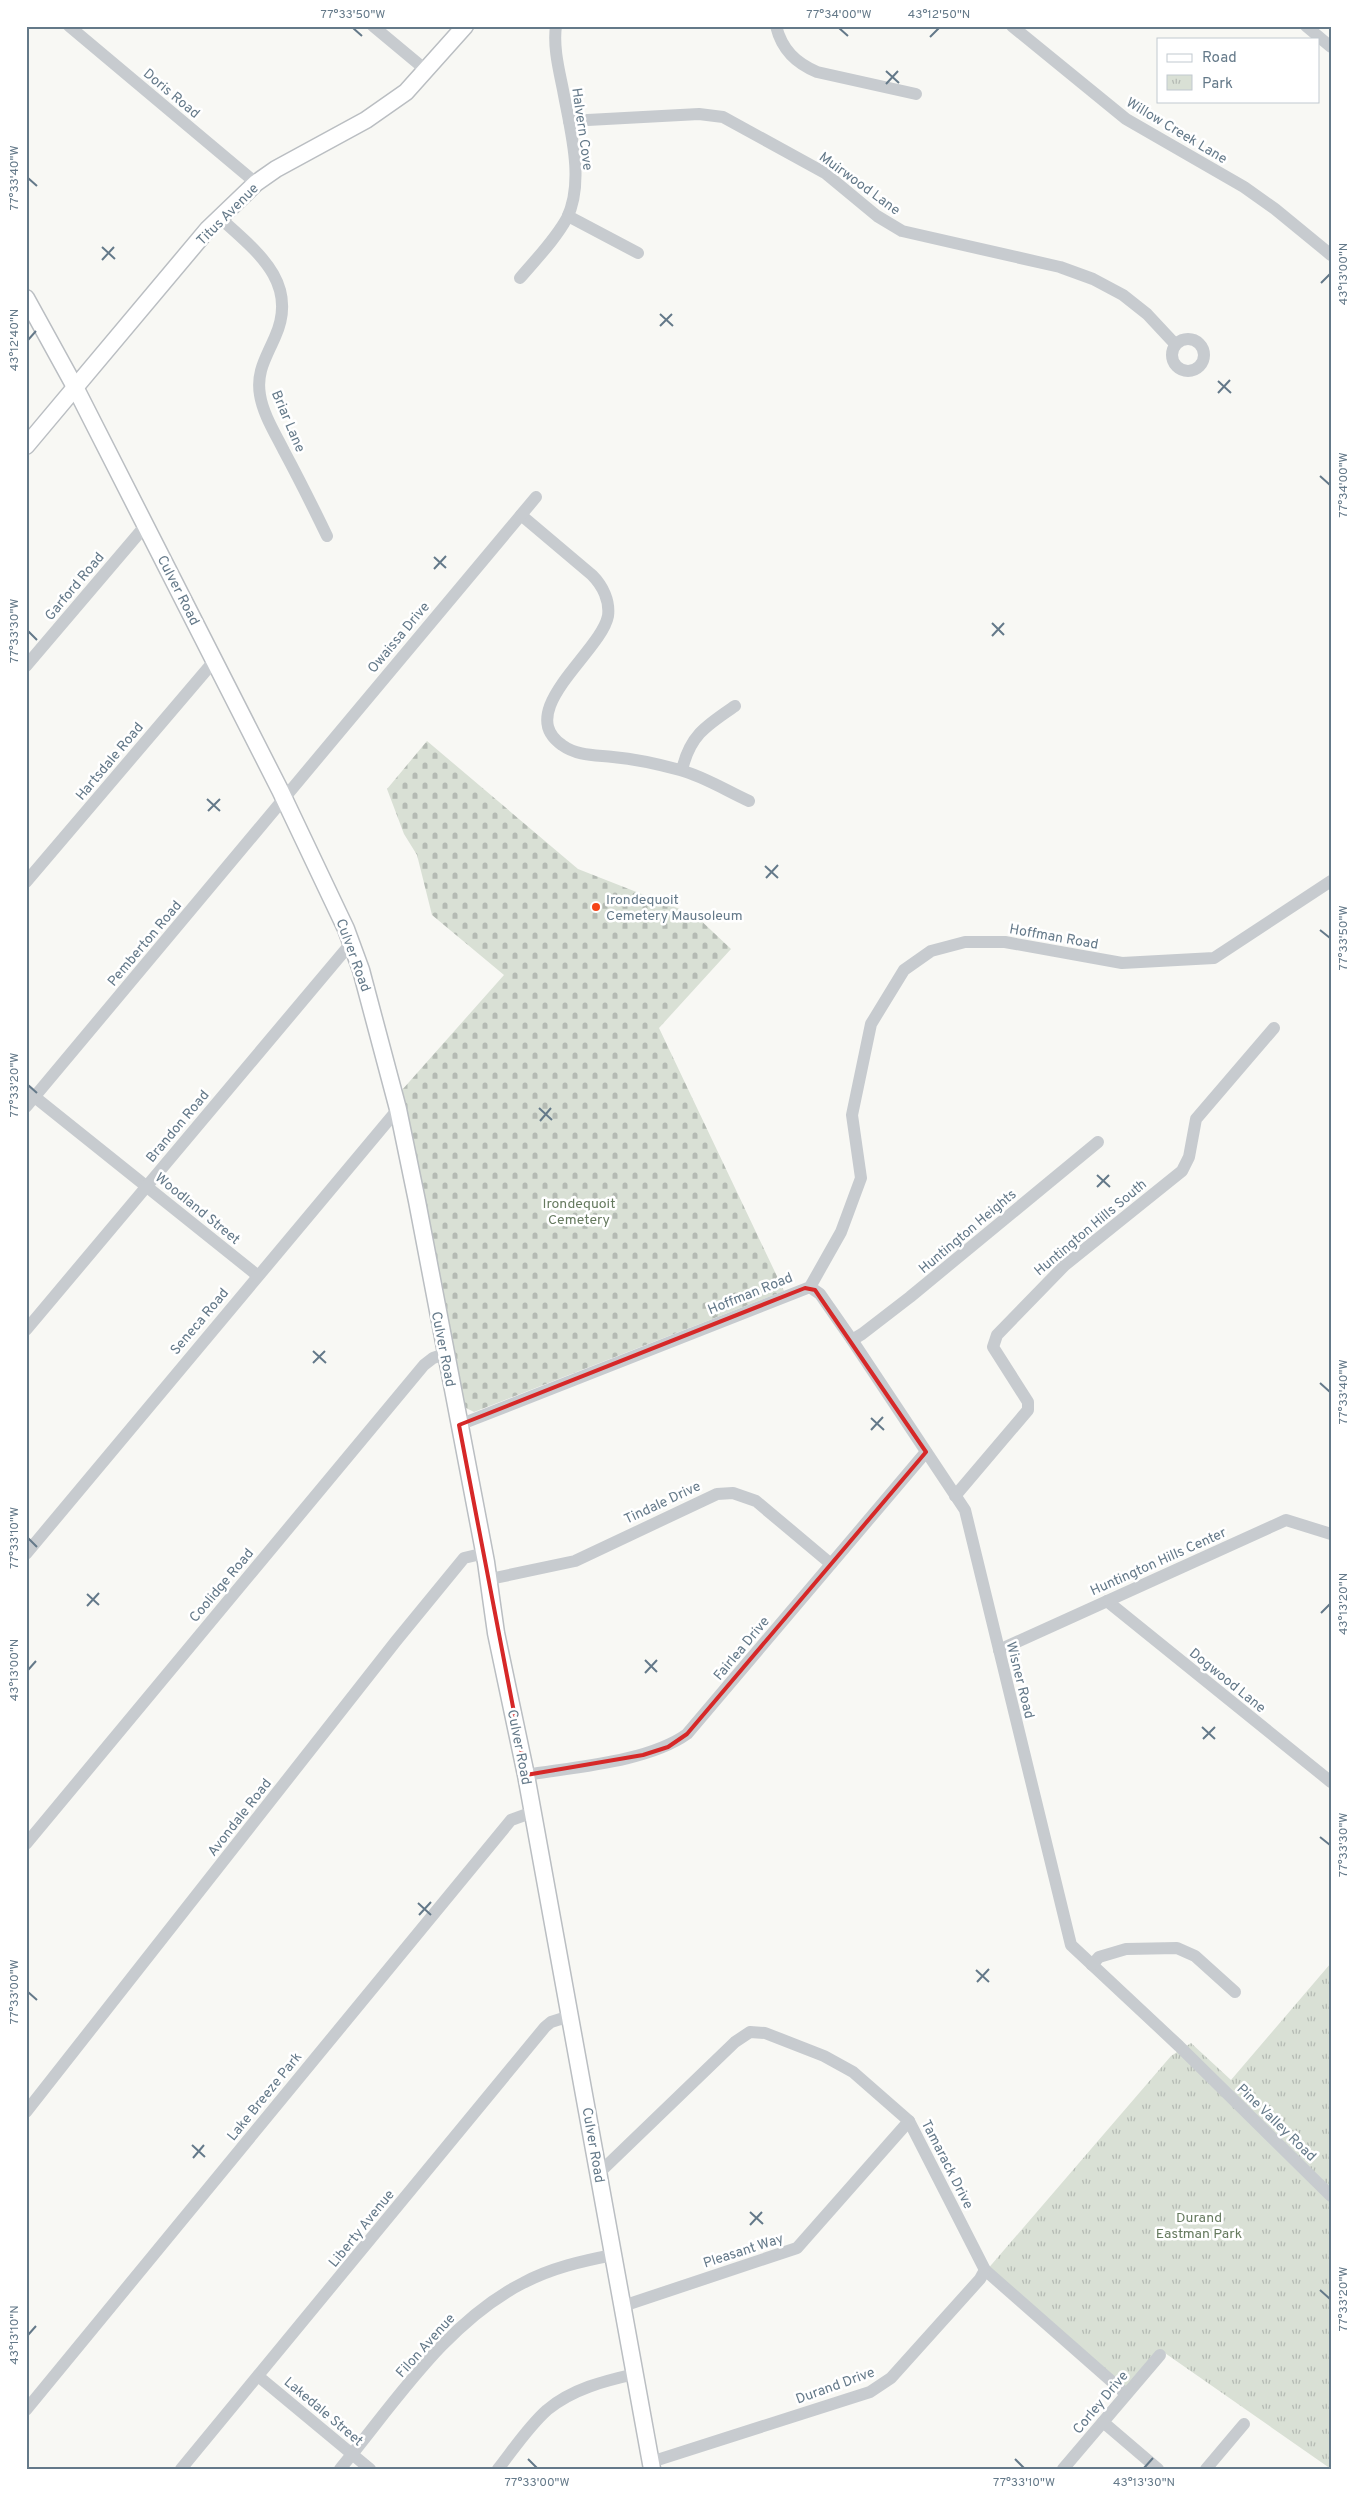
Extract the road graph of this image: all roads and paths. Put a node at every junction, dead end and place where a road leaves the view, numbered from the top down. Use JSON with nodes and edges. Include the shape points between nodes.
{"nodes":[{"id":1,"x":69,"y":26,"type":"edge"},
{"id":2,"x":373,"y":26,"type":"edge"},
{"id":3,"x":465,"y":26,"type":"edge"},
{"id":4,"x":556,"y":26,"type":"edge"},
{"id":5,"x":776,"y":26,"type":"edge"},
{"id":6,"x":1306,"y":26,"type":"edge"},
{"id":7,"x":1021,"y":29,"type":"edge"},
{"id":8,"x":1331,"y":47,"type":"edge"},
{"id":9,"x":427,"y":71,"type":"junction"},
{"id":10,"x":916,"y":94,"type":"dead end"},
{"id":11,"x":569,"y":121,"type":"junction"},
{"id":12,"x":256,"y":183,"type":"junction"},
{"id":13,"x":568,"y":216,"type":"junction"},
{"id":14,"x":219,"y":217,"type":"junction"},
{"id":15,"x":638,"y":253,"type":"dead end"},
{"id":16,"x":1331,"y":255,"type":"edge"},
{"id":17,"x":520,"y":278,"type":"dead end"},
{"id":18,"x":26,"y":298,"type":"edge"},
{"id":19,"x":1175,"y":344,"type":"dead end"},
{"id":20,"x":75,"y":387,"type":"junction"},
{"id":21,"x":26,"y":446,"type":"edge"},
{"id":22,"x":536,"y":497,"type":"dead end"},
{"id":23,"x":521,"y":515,"type":"junction"},
{"id":24,"x":146,"y":525,"type":"junction"},
{"id":25,"x":327,"y":536,"type":"dead end"},
{"id":26,"x":215,"y":660,"type":"junction"},
{"id":27,"x":26,"y":666,"type":"edge"},
{"id":28,"x":735,"y":706,"type":"dead end"},
{"id":29,"x":682,"y":770,"type":"junction"},
{"id":30,"x":284,"y":797,"type":"junction"},
{"id":31,"x":749,"y":801,"type":"dead end"},
{"id":32,"x":1331,"y":881,"type":"edge"},
{"id":33,"x":26,"y":882,"type":"edge"},
{"id":34,"x":352,"y":942,"type":"junction"},
{"id":35,"x":1274,"y":1028,"type":"dead end"},
{"id":36,"x":31,"y":1093,"type":"edge"},
{"id":37,"x":26,"y":1107,"type":"edge"},
{"id":38,"x":398,"y":1109,"type":"junction"},
{"id":39,"x":1098,"y":1142,"type":"dead end"},
{"id":40,"x":146,"y":1186,"type":"junction"},
{"id":41,"x":257,"y":1275,"type":"junction"},
{"id":42,"x":810,"y":1287,"type":"junction"},
{"id":43,"x":26,"y":1330,"type":"edge"},
{"id":44,"x":852,"y":1340,"type":"junction"},
{"id":45,"x":445,"y":1354,"type":"junction"},
{"id":46,"x":459,"y":1426,"type":"junction"},
{"id":47,"x":926,"y":1452,"type":"junction"},
{"id":48,"x":956,"y":1496,"type":"junction"},
{"id":49,"x":1331,"y":1534,"type":"edge"},
{"id":50,"x":485,"y":1553,"type":"junction"},
{"id":51,"x":26,"y":1554,"type":"edge"},
{"id":52,"x":831,"y":1564,"type":"junction"},
{"id":53,"x":490,"y":1579,"type":"junction"},
{"id":54,"x":1106,"y":1601,"type":"junction"},
{"id":55,"x":999,"y":1650,"type":"junction"},
{"id":56,"x":526,"y":1775,"type":"junction"},
{"id":57,"x":1331,"y":1782,"type":"edge"},
{"id":58,"x":533,"y":1812,"type":"junction"},
{"id":59,"x":26,"y":1844,"type":"edge"},
{"id":60,"x":1092,"y":1965,"type":"junction"},
{"id":61,"x":1235,"y":1992,"type":"dead end"},
{"id":62,"x":570,"y":2016,"type":"junction"},
{"id":63,"x":1202,"y":2069,"type":"joint"},
{"id":64,"x":26,"y":2112,"type":"edge"},
{"id":65,"x":909,"y":2121,"type":"junction"},
{"id":66,"x":599,"y":2173,"type":"junction"},
{"id":67,"x":1331,"y":2196,"type":"edge"},
{"id":68,"x":613,"y":2254,"type":"junction"},
{"id":69,"x":985,"y":2270,"type":"junction"},
{"id":70,"x":623,"y":2306,"type":"junction"},
{"id":71,"x":1160,"y":2355,"type":"dead end"},
{"id":72,"x":635,"y":2374,"type":"junction"},
{"id":73,"x":258,"y":2376,"type":"junction"},
{"id":74,"x":1126,"y":2394,"type":"junction"},
{"id":75,"x":26,"y":2410,"type":"edge"},
{"id":76,"x":1103,"y":2422,"type":"junction"},
{"id":77,"x":1244,"y":2424,"type":"dead end"},
{"id":78,"x":352,"y":2454,"type":"junction"},
{"id":79,"x":652,"y":2466,"type":"edge"},
{"id":80,"x":181,"y":2469,"type":"edge"},
{"id":81,"x":340,"y":2469,"type":"edge"},
{"id":82,"x":370,"y":2469,"type":"edge"},
{"id":83,"x":498,"y":2469,"type":"edge"},
{"id":84,"x":1063,"y":2469,"type":"edge"},
{"id":85,"x":1158,"y":2469,"type":"edge"},
{"id":86,"x":1206,"y":2469,"type":"edge"}],
"edges":[{"from":1,"to":12,"type":"street","name":"Doris Road"},
{"from":2,"to":9,"type":"street"},
{"from":3,"to":9,"type":"main road","name":"Titus Avenue"},
{"from":4,"to":11,"type":"street","name":"Halvern Cove","via":[[557,59]]},
{"from":5,"to":10,"type":"street","via":[[789,54],[806,67]]},
{"from":6,"to":8,"type":"street"},
{"from":7,"to":16,"type":"street","name":"Willow Creek Lane","via":[[1126,119],[1244,187]]},
{"from":9,"to":12,"type":"main road","name":"Titus Avenue","via":[[386,108]]},
{"from":11,"to":13,"type":"street","name":"Halvern Cove","via":[[575,171]]},
{"from":11,"to":19,"type":"street","name":"Muirwood Lane","via":[[699,114],[723,117],[825,173],[877,216],[902,230],[1060,267],[1100,283],[1147,314]]},
{"from":12,"to":14,"type":"main road","name":"Titus Avenue"},
{"from":13,"to":15,"type":"street"},
{"from":13,"to":17,"type":"street","name":"Halvern Cove"},
{"from":14,"to":20,"type":"main road","name":"Titus Avenue"},
{"from":14,"to":25,"type":"street","name":"Briar Lane","via":[[266,260],[277,281],[280,322],[261,365],[260,397]]},
{"from":18,"to":20,"type":"main road","name":"Culver Road"},
{"from":20,"to":21,"type":"main road","name":"Titus Avenue"},
{"from":20,"to":24,"type":"main road","name":"Culver Road"},
{"from":22,"to":23,"type":"street","name":"Owaissa Drive"},
{"from":23,"to":29,"type":"street","via":[[592,575],[602,587],[607,601],[608,618],[600,633],[553,698],[547,714],[549,730],[558,742],[578,753]]},
{"from":23,"to":30,"type":"street","name":"Owaissa Drive"},
{"from":24,"to":26,"type":"main road","name":"Culver Road"},
{"from":24,"to":27,"type":"street","name":"Garford Road"},
{"from":26,"to":30,"type":"main road","name":"Culver Road"},
{"from":26,"to":33,"type":"street","name":"Hartsdale Road"},
{"from":28,"to":29,"type":"street","via":[[699,733],[688,748]]},
{"from":29,"to":31,"type":"street"},
{"from":30,"to":34,"type":"main road","name":"Culver Road"},
{"from":30,"to":36,"type":"street","name":"Pemberton Road","via":[[268,820]]},
{"from":32,"to":42,"type":"street","name":"Hoffman Road","via":[[1214,958],[1122,963],[1005,942],[965,942],[931,951],[904,970],[871,1024],[852,1115],[861,1178],[841,1232]]},
{"from":34,"to":38,"type":"main road","name":"Culver Road"},
{"from":34,"to":40,"type":"street","name":"Brandon Road"},
{"from":35,"to":48,"type":"street","name":"Huntington Hills South","via":[[1196,1120],[1189,1157],[1182,1171],[1060,1270],[996,1335],[993,1347],[1028,1402],[1028,1410]]},
{"from":36,"to":37,"type":"street","name":"Pemberton Road"},
{"from":36,"to":40,"type":"street","name":"Woodland Street"},
{"from":38,"to":41,"type":"street","name":"Seneca Road"},
{"from":38,"to":45,"type":"main road","name":"Culver Road"},
{"from":39,"to":44,"type":"street","name":"Huntington Heights","via":[[910,1297]]},
{"from":40,"to":41,"type":"street","name":"Woodland Street"},
{"from":40,"to":43,"type":"street","name":"Brandon Road"},
{"from":41,"to":51,"type":"street","name":"Seneca Road"},
{"from":42,"to":44,"type":"street","name":"Wisner Road","via":[[820,1294]]},
{"from":42,"to":46,"type":"street","name":"Hoffman Road"},
{"from":44,"to":47,"type":"street","name":"Wisner Road"},
{"from":45,"to":46,"type":"main road","name":"Culver Road"},
{"from":45,"to":59,"type":"street","name":"Coolidge Road","via":[[424,1365]]},
{"from":46,"to":50,"type":"main road","name":"Culver Road"},
{"from":47,"to":48,"type":"street","name":"Wisner Road"},
{"from":47,"to":52,"type":"street","name":"Fairlea Drive"},
{"from":48,"to":55,"type":"street","name":"Wisner Road","via":[[965,1510]]},
{"from":49,"to":54,"type":"street","name":"Huntington Hills Center","via":[[1286,1520]]},
{"from":50,"to":53,"type":"main road","name":"Culver Road"},
{"from":50,"to":64,"type":"street","name":"Avondale Road","via":[[464,1558]]},
{"from":52,"to":53,"type":"street","name":"Tindale Drive","via":[[756,1501],[741,1494],[725,1493],[701,1500],[575,1561]]},
{"from":52,"to":56,"type":"street","name":"Fairlea Drive","via":[[694,1728],[675,1743],[642,1755]]},
{"from":53,"to":56,"type":"main road","name":"Culver Road","via":[[496,1633]]},
{"from":54,"to":55,"type":"street","name":"Huntington Hills Center"},
{"from":54,"to":57,"type":"street","name":"Dogwood Lane"},
{"from":55,"to":60,"type":"street","name":"Wisner Road","via":[[1071,1945]]},
{"from":56,"to":58,"type":"main road","name":"Culver Road"},
{"from":58,"to":62,"type":"main road","name":"Culver Road"},
{"from":58,"to":75,"type":"street","name":"Lake Breeze Park","via":[[511,1820]]},
{"from":60,"to":61,"type":"street","via":[[1099,1957],[1126,1949],[1177,1948],[1195,1956]]},
{"from":60,"to":63,"type":"street","name":"Wisner Road"},
{"from":62,"to":66,"type":"main road","name":"Culver Road"},
{"from":62,"to":73,"type":"street","name":"Liberty Avenue","via":[[545,2027]]},
{"from":63,"to":67,"type":"street","name":"Pine Valley Road"},
{"from":65,"to":66,"type":"street","name":"Tamarack Drive","via":[[853,2072],[824,2056],[765,2033],[750,2032],[735,2042]]},
{"from":65,"to":69,"type":"street","name":"Tamarack Drive"},
{"from":65,"to":70,"type":"street","name":"Pleasant Way","via":[[797,2248]]},
{"from":66,"to":68,"type":"main road","name":"Culver Road"},
{"from":68,"to":70,"type":"main road","name":"Culver Road"},
{"from":68,"to":78,"type":"street","name":"Filon Avenue","via":[[542,2274],[486,2305],[435,2353]]},
{"from":69,"to":74,"type":"street","name":"Tamarack Drive"},
{"from":69,"to":79,"type":"street","name":"Durand Drive","via":[[980,2280],[881,2386]]},
{"from":70,"to":72,"type":"main road","name":"Culver Road"},
{"from":71,"to":74,"type":"street","name":"Corley Drive"},
{"from":72,"to":79,"type":"main road","name":"Culver Road"},
{"from":72,"to":83,"type":"street","via":[[596,2384],[556,2404],[539,2419]]},
{"from":73,"to":78,"type":"street","name":"Lakedale Street"},
{"from":73,"to":80,"type":"street","name":"Liberty Avenue"},
{"from":74,"to":76,"type":"street","name":"Corley Drive"},
{"from":76,"to":84,"type":"street","name":"Corley Drive"},
{"from":76,"to":85,"type":"street"},
{"from":77,"to":86,"type":"street"},
{"from":78,"to":81,"type":"street","name":"Filon Avenue"},
{"from":78,"to":82,"type":"street","name":"Lakedale Street"}]}
